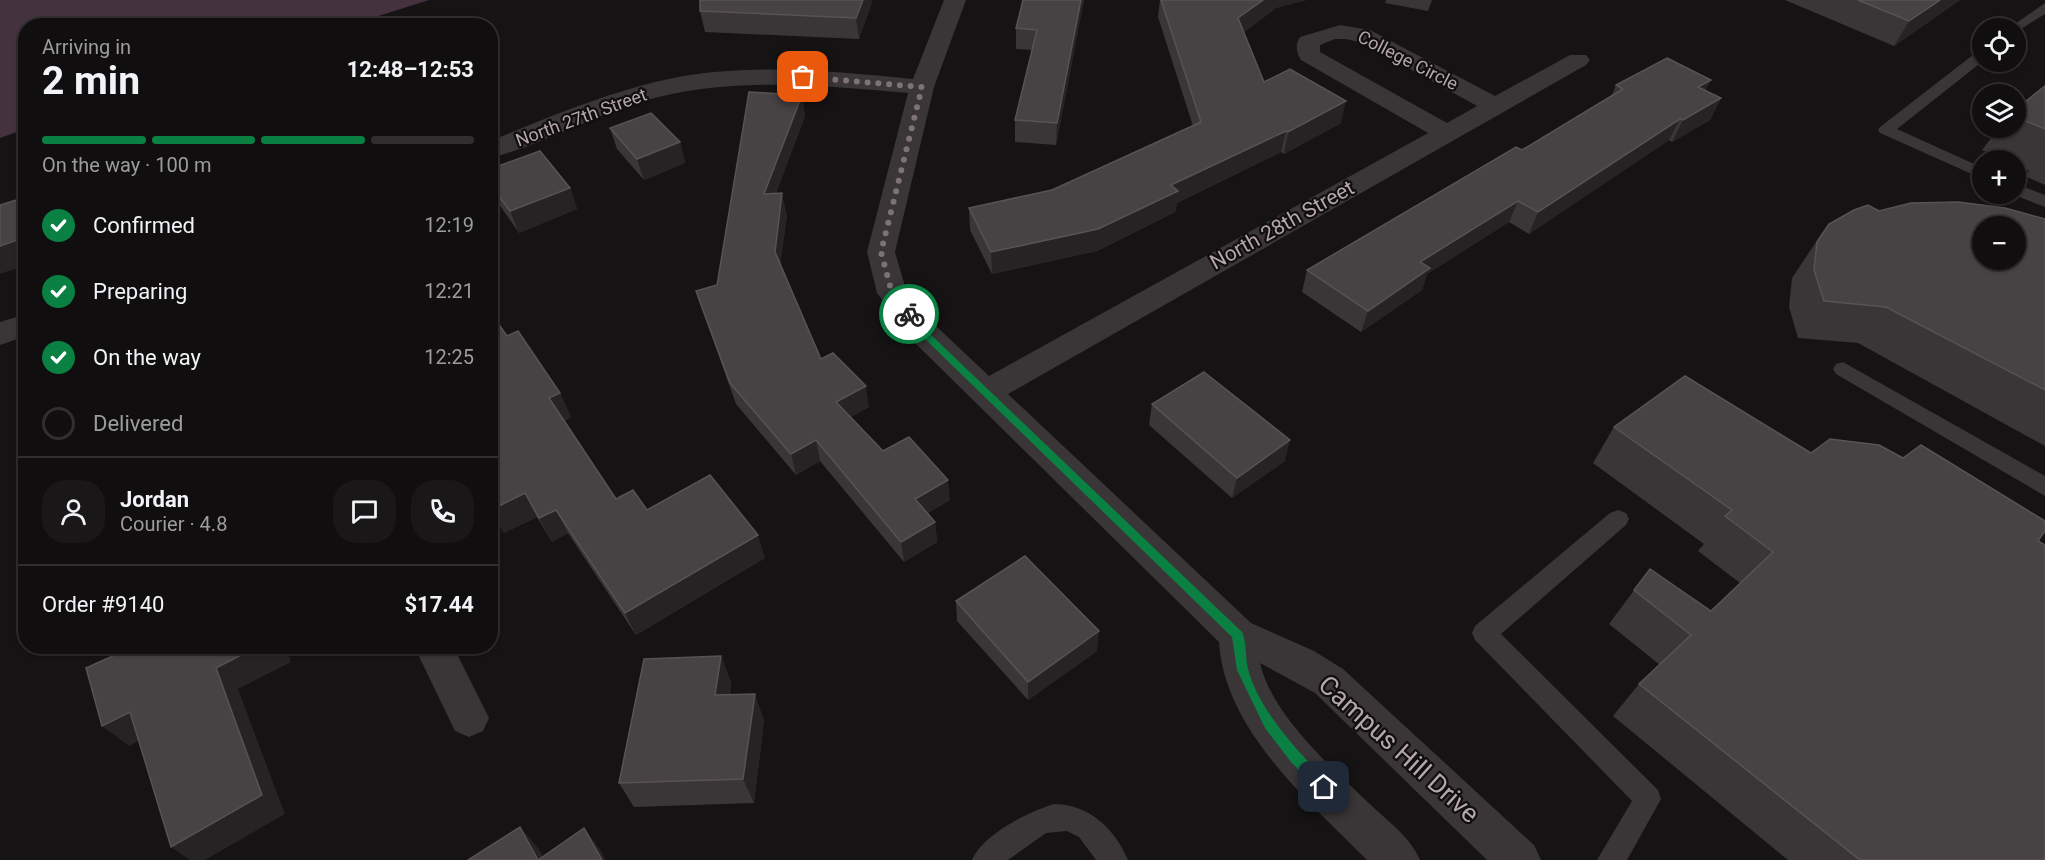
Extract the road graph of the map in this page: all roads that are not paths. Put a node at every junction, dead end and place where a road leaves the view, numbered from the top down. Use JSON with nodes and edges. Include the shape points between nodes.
{"nodes":[{"id":1,"x":955,"y":0,"type":"edge"},
{"id":2,"x":2045,"y":7,"type":"edge"},
{"id":3,"x":2026,"y":21,"type":"edge"},
{"id":4,"x":1578,"y":60,"type":"dead end"},
{"id":5,"x":1972,"y":63,"type":"edge"},
{"id":6,"x":922,"y":87,"type":"junction"},
{"id":7,"x":1496,"y":107,"type":"junction"},
{"id":8,"x":1446,"y":133,"type":"junction"},
{"id":9,"x":498,"y":147,"type":"edge"},
{"id":10,"x":1972,"y":169,"type":"edge"},
{"id":11,"x":2026,"y":193,"type":"edge"},
{"id":12,"x":2045,"y":202,"type":"edge"},
{"id":13,"x":18,"y":327,"type":"edge"},
{"id":14,"x":0,"y":334,"type":"edge"},
{"id":15,"x":1843,"y":369,"type":"dead end"},
{"id":16,"x":986,"y":392,"type":"junction"},
{"id":17,"x":2045,"y":487,"type":"edge"},
{"id":18,"x":1618,"y":519,"type":"dead end"},
{"id":19,"x":1238,"y":635,"type":"junction"},
{"id":20,"x":438,"y":654,"type":"edge"},
{"id":21,"x":469,"y":718,"type":"dead end"},
{"id":22,"x":986,"y":860,"type":"edge"},
{"id":23,"x":1114,"y":860,"type":"edge"},
{"id":24,"x":1398,"y":860,"type":"edge"},
{"id":25,"x":1520,"y":860,"type":"edge"},
{"id":26,"x":1611,"y":860,"type":"edge"}],
"edges":[{"from":1,"to":6,"type":"street","name":"Campus Hill Drive"},
{"from":2,"to":3,"type":"lane"},
{"from":4,"to":7,"type":"street","name":"North 28th Street"},
{"from":5,"to":10,"type":"lane","via":[[1886,130]]},
{"from":6,"to":9,"type":"street","name":"North 27th Street","via":[[779,75],[714,79],[637,94]]},
{"from":6,"to":16,"type":"street","name":"Campus Hill Drive","via":[[881,252],[892,293],[925,334]]},
{"from":7,"to":8,"type":"street","name":"North 28th Street"},
{"from":7,"to":8,"type":"street","name":"College Circle","via":[[1350,30],[1328,33],[1308,42],[1309,55]]},
{"from":8,"to":16,"type":"street","name":"North 28th Street"},
{"from":11,"to":12,"type":"lane"},
{"from":13,"to":14,"type":"street"},
{"from":15,"to":17,"type":"lane"},
{"from":16,"to":19,"type":"street","name":"Campus Hill Drive"},
{"from":18,"to":26,"type":"lane","via":[[1484,633],[1648,799]]},
{"from":19,"to":24,"type":"street","via":[[1243,670],[1269,724],[1295,758]]},
{"from":19,"to":25,"type":"street","name":"Campus Hill Drive","via":[[1329,681]]},
{"from":20,"to":21,"type":"street"},
{"from":22,"to":23,"type":"lane","via":[[1033,824],[1059,816],[1082,822]]}]}
